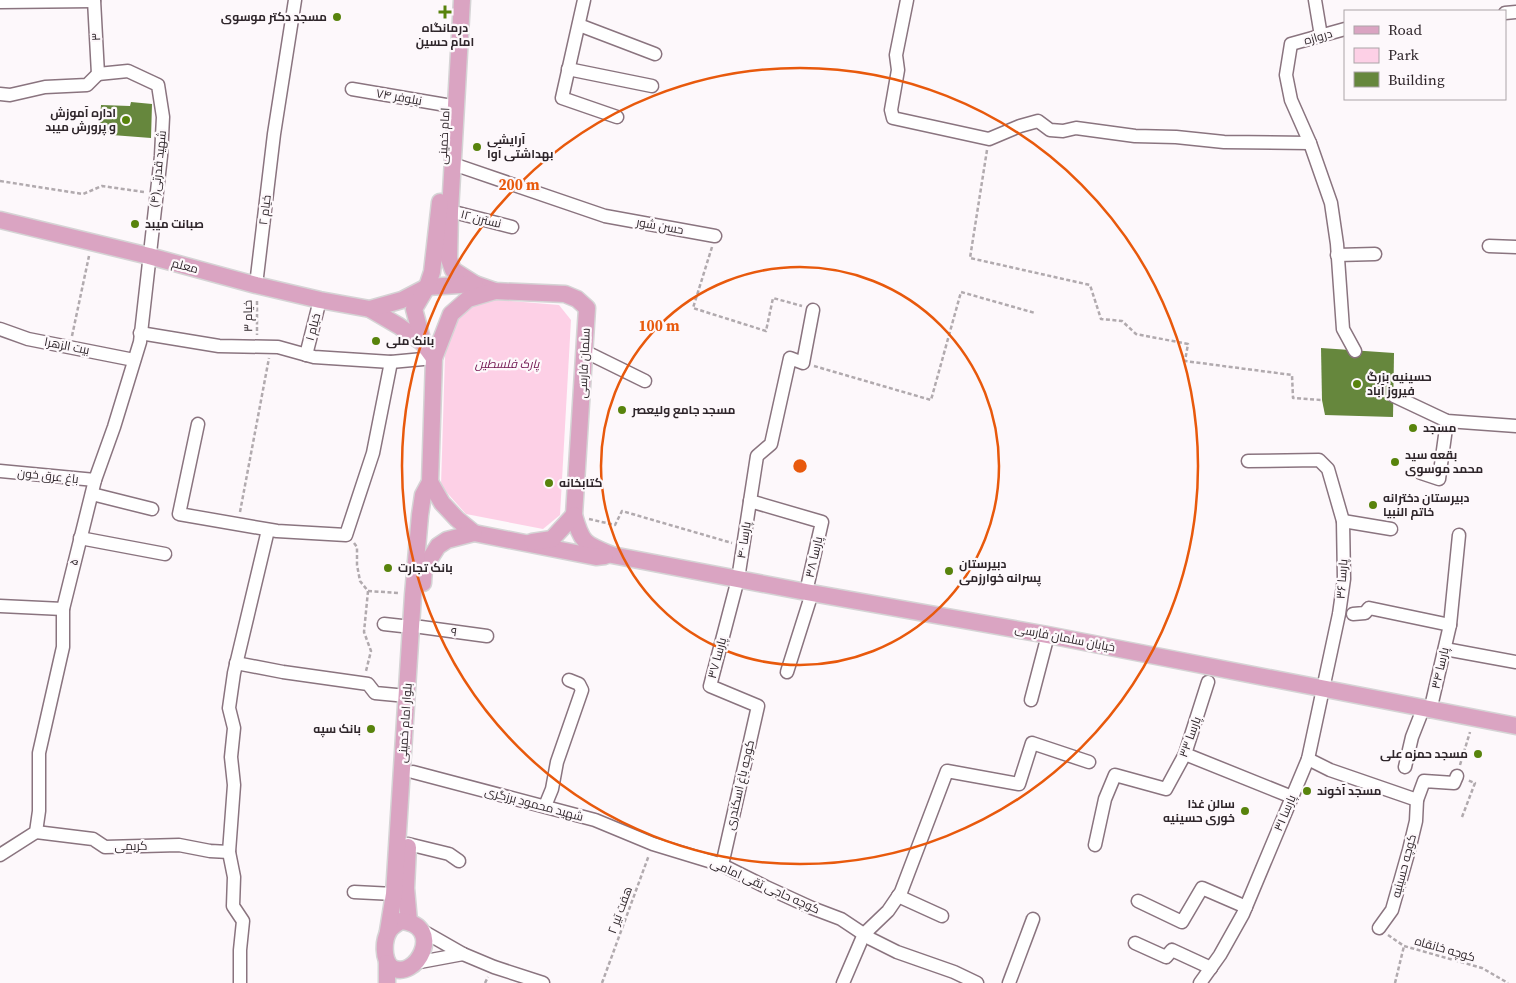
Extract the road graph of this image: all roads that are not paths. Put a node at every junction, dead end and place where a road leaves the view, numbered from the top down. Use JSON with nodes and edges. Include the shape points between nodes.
{"nodes":[{"id":1,"x":295,"y":0,"type":"edge"},
{"id":2,"x":452,"y":0,"type":"edge"},
{"id":3,"x":462,"y":0,"type":"edge"},
{"id":4,"x":584,"y":0,"type":"edge"},
{"id":5,"x":907,"y":0,"type":"edge"},
{"id":6,"x":1315,"y":0,"type":"edge"},
{"id":7,"x":94,"y":1,"type":"edge"},
{"id":8,"x":0,"y":2,"type":"edge"},
{"id":9,"x":579,"y":25,"type":"junction"},
{"id":10,"x":1344,"y":29,"type":"edge"},
{"id":11,"x":1321,"y":36,"type":"junction"},
{"id":12,"x":654,"y":54,"type":"dead end"},
{"id":13,"x":568,"y":69,"type":"junction"},
{"id":14,"x":98,"y":74,"type":"junction"},
{"id":15,"x":652,"y":86,"type":"dead end"},
{"id":16,"x":352,"y":89,"type":"dead end"},
{"id":17,"x":0,"y":94,"type":"edge"},
{"id":18,"x":446,"y":105,"type":"junction"},
{"id":19,"x":617,"y":117,"type":"dead end"},
{"id":20,"x":1310,"y":143,"type":"junction"},
{"id":21,"x":453,"y":164,"type":"junction"},
{"id":22,"x":450,"y":211,"type":"junction"},
{"id":23,"x":0,"y":220,"type":"edge"},
{"id":24,"x":512,"y":227,"type":"dead end"},
{"id":25,"x":715,"y":236,"type":"road end"},
{"id":26,"x":1489,"y":246,"type":"dead end"},
{"id":27,"x":1516,"y":247,"type":"edge"},
{"id":28,"x":1375,"y":254,"type":"dead end"},
{"id":29,"x":1338,"y":255,"type":"junction"},
{"id":30,"x":149,"y":256,"type":"junction"},
{"id":31,"x":430,"y":279,"type":"junction"},
{"id":32,"x":474,"y":284,"type":"junction"},
{"id":33,"x":256,"y":286,"type":"junction"},
{"id":34,"x":495,"y":291,"type":"junction"},
{"id":35,"x":320,"y":300,"type":"junction"},
{"id":36,"x":370,"y":309,"type":"junction"},
{"id":37,"x":813,"y":310,"type":"road end"},
{"id":38,"x":0,"y":329,"type":"edge"},
{"id":39,"x":140,"y":333,"type":"junction"},
{"id":40,"x":423,"y":343,"type":"junction"},
{"id":41,"x":1355,"y":351,"type":"dead end"},
{"id":42,"x":584,"y":352,"type":"junction"},
{"id":43,"x":306,"y":354,"type":"junction"},
{"id":44,"x":434,"y":358,"type":"junction"},
{"id":45,"x":134,"y":360,"type":"junction"},
{"id":46,"x":391,"y":362,"type":"junction"},
{"id":47,"x":645,"y":382,"type":"dead end"},
{"id":48,"x":1394,"y":396,"type":"dead end"},
{"id":49,"x":1447,"y":421,"type":"junction"},
{"id":50,"x":198,"y":424,"type":"dead end"},
{"id":51,"x":1516,"y":426,"type":"edge"},
{"id":52,"x":1248,"y":461,"type":"dead end"},
{"id":53,"x":0,"y":471,"type":"edge"},
{"id":54,"x":1421,"y":473,"type":"dead end"},
{"id":55,"x":95,"y":480,"type":"junction"},
{"id":56,"x":430,"y":482,"type":"junction"},
{"id":57,"x":92,"y":494,"type":"junction"},
{"id":58,"x":750,"y":501,"type":"junction"},
{"id":59,"x":152,"y":509,"type":"dead end"},
{"id":60,"x":574,"y":515,"type":"junction"},
{"id":61,"x":1344,"y":521,"type":"junction"},
{"id":62,"x":1391,"y":529,"type":"dead end"},
{"id":63,"x":268,"y":530,"type":"junction"},
{"id":64,"x":474,"y":533,"type":"junction"},
{"id":65,"x":1459,"y":535,"type":"dead end"},
{"id":66,"x":80,"y":538,"type":"junction"},
{"id":67,"x":523,"y":543,"type":"junction"},
{"id":68,"x":165,"y":554,"type":"dead end"},
{"id":69,"x":612,"y":555,"type":"junction"},
{"id":70,"x":738,"y":579,"type":"junction"},
{"id":71,"x":809,"y":593,"type":"junction"},
{"id":72,"x":0,"y":606,"type":"edge"},
{"id":73,"x":62,"y":609,"type":"junction"},
{"id":74,"x":1353,"y":614,"type":"dead end"},
{"id":75,"x":384,"y":624,"type":"dead end"},
{"id":76,"x":1450,"y":625,"type":"junction"},
{"id":77,"x":416,"y":627,"type":"junction"},
{"id":78,"x":1048,"y":635,"type":"junction"},
{"id":79,"x":487,"y":636,"type":"dead end"},
{"id":80,"x":1444,"y":649,"type":"junction"},
{"id":81,"x":1516,"y":662,"type":"edge"},
{"id":82,"x":236,"y":663,"type":"junction"},
{"id":83,"x":787,"y":672,"type":"dead end"},
{"id":84,"x":569,"y":680,"type":"dead end"},
{"id":85,"x":1208,"y":682,"type":"dead end"},
{"id":86,"x":1323,"y":689,"type":"junction"},
{"id":87,"x":407,"y":696,"type":"junction"},
{"id":88,"x":1031,"y":700,"type":"dead end"},
{"id":89,"x":758,"y":706,"type":"joint"},
{"id":90,"x":1427,"y":710,"type":"junction"},
{"id":91,"x":1516,"y":726,"type":"edge"},
{"id":92,"x":1185,"y":754,"type":"junction"},
{"id":93,"x":1308,"y":759,"type":"junction"},
{"id":94,"x":1089,"y":762,"type":"dead end"},
{"id":95,"x":1405,"y":767,"type":"dead end"},
{"id":96,"x":413,"y":772,"type":"junction"},
{"id":97,"x":1457,"y":776,"type":"dead end"},
{"id":98,"x":1292,"y":797,"type":"junction"},
{"id":99,"x":1417,"y":800,"type":"junction"},
{"id":100,"x":545,"y":806,"type":"junction"},
{"id":101,"x":36,"y":832,"type":"junction"},
{"id":102,"x":408,"y":844,"type":"junction"},
{"id":103,"x":653,"y":844,"type":"joint"},
{"id":104,"x":1095,"y":844,"type":"dead end"},
{"id":105,"x":229,"y":852,"type":"junction"},
{"id":106,"x":0,"y":855,"type":"edge"},
{"id":107,"x":459,"y":861,"type":"dead end"},
{"id":108,"x":722,"y":865,"type":"junction"},
{"id":109,"x":354,"y":892,"type":"dead end"},
{"id":110,"x":394,"y":894,"type":"junction"},
{"id":111,"x":898,"y":896,"type":"junction"},
{"id":112,"x":1138,"y":901,"type":"dead end"},
{"id":113,"x":1246,"y":907,"type":"junction"},
{"id":114,"x":942,"y":916,"type":"dead end"},
{"id":115,"x":1033,"y":919,"type":"dead end"},
{"id":116,"x":415,"y":926,"type":"junction"},
{"id":117,"x":1379,"y":928,"type":"road end"},
{"id":118,"x":388,"y":932,"type":"junction"},
{"id":119,"x":868,"y":936,"type":"junction"},
{"id":120,"x":1135,"y":943,"type":"dead end"},
{"id":121,"x":464,"y":954,"type":"junction"},
{"id":122,"x":420,"y":962,"type":"junction"},
{"id":123,"x":387,"y":963,"type":"junction"},
{"id":124,"x":1210,"y":968,"type":"junction"},
{"id":125,"x":404,"y":978,"type":"edge"},
{"id":126,"x":240,"y":983,"type":"edge"},
{"id":127,"x":387,"y":983,"type":"edge"},
{"id":128,"x":543,"y":983,"type":"edge"},
{"id":129,"x":843,"y":983,"type":"edge"},
{"id":130,"x":977,"y":983,"type":"edge"},
{"id":131,"x":1009,"y":983,"type":"edge"},
{"id":132,"x":1200,"y":983,"type":"edge"}],
"edges":[{"from":1,"to":33,"type":"street","name":"خیام ۲","via":[[274,134]]},
{"from":2,"to":18,"type":"main road","name":"امام خمینی"},
{"from":3,"to":21,"type":"main road","name":"امام خمینی"},
{"from":4,"to":9,"type":"street"},
{"from":5,"to":20,"type":"street","via":[[896,55],[898,70],[891,110],[893,118],[989,139],[1038,121],[1050,130],[1076,128],[1224,142]]},
{"from":6,"to":11,"type":"street"},
{"from":7,"to":8,"type":"street"},
{"from":7,"to":14,"type":"street","name":"۳"},
{"from":9,"to":12,"type":"street"},
{"from":9,"to":13,"type":"street"},
{"from":10,"to":11,"type":"street","name":"دروازه"},
{"from":11,"to":20,"type":"street","name":"دروازه","via":[[1291,44],[1286,75],[1291,100]]},
{"from":13,"to":15,"type":"street"},
{"from":13,"to":19,"type":"street","via":[[562,98]]},
{"from":14,"to":17,"type":"street","via":[[86,85]]},
{"from":14,"to":30,"type":"street","name":"شهید قدرتی(۴)","via":[[128,71],[158,85],[163,117],[161,156]]},
{"from":16,"to":18,"type":"street","name":"نیلوفر ۷۴"},
{"from":18,"to":31,"type":"main road","name":"امام خمینی","via":[[439,221]]},
{"from":20,"to":29,"type":"street","via":[[1332,203]]},
{"from":21,"to":22,"type":"main road","name":"امام خمینی"},
{"from":21,"to":25,"type":"street","name":"حسن شور","via":[[605,216]]},
{"from":22,"to":24,"type":"street","name":"نسترن ۱۲"},
{"from":22,"to":32,"type":"main road","name":"امام خمینی","via":[[449,259],[453,270]]},
{"from":23,"to":30,"type":"main road","name":"معلم"},
{"from":26,"to":27,"type":"street"},
{"from":28,"to":29,"type":"street"},
{"from":29,"to":41,"type":"street","via":[[1342,328]]},
{"from":30,"to":33,"type":"main road","name":"معلم"},
{"from":30,"to":39,"type":"street","name":"۵"},
{"from":31,"to":32,"type":"main road"},
{"from":31,"to":36,"type":"main road","via":[[402,300]]},
{"from":31,"to":40,"type":"main road","via":[[414,309]]},
{"from":32,"to":34,"type":"main road"},
{"from":33,"to":35,"type":"main road","name":"معلم"},
{"from":34,"to":42,"type":"main road","name":"سلمان فارسی","via":[[565,294],[577,298],[587,308]]},
{"from":34,"to":44,"type":"main road","via":[[468,299],[452,314]]},
{"from":35,"to":36,"type":"main road","name":"معلم"},
{"from":35,"to":43,"type":"street","name":"خیام ۱"},
{"from":36,"to":40,"type":"main road"},
{"from":37,"to":58,"type":"street","name":"پارسا ۴۰","via":[[803,363],[790,358],[771,444],[757,456]]},
{"from":38,"to":45,"type":"street","name":"بیت الزهرا","via":[[28,339]]},
{"from":39,"to":43,"type":"street","via":[[218,346],[278,347]]},
{"from":39,"to":45,"type":"street","name":"۵"},
{"from":40,"to":44,"type":"main road"},
{"from":42,"to":47,"type":"street"},
{"from":42,"to":60,"type":"main road","name":"سلمان فارسی"},
{"from":43,"to":46,"type":"street"},
{"from":44,"to":46,"type":"street"},
{"from":44,"to":56,"type":"main road"},
{"from":45,"to":55,"type":"street","name":"۵"},
{"from":46,"to":63,"type":"street","via":[[372,452],[346,535]]},
{"from":48,"to":49,"type":"street"},
{"from":49,"to":51,"type":"street"},
{"from":49,"to":54,"type":"street","via":[[1440,479]]},
{"from":50,"to":63,"type":"street","via":[[179,514]]},
{"from":52,"to":61,"type":"street","name":"پارسا ۳۶","via":[[1319,460],[1328,469]]},
{"from":53,"to":55,"type":"street","name":"باغ عرق خون"},
{"from":55,"to":57,"type":"street","name":"۵"},
{"from":56,"to":64,"type":"main road","via":[[442,503]]},
{"from":56,"to":77,"type":"main road","name":"بلوار امام خمینی","via":[[423,495],[420,514],[413,595]]},
{"from":57,"to":59,"type":"street"},
{"from":57,"to":66,"type":"street","name":"۵"},
{"from":58,"to":70,"type":"street","name":"پارسا ۴۰"},
{"from":58,"to":71,"type":"street","name":"پارسا ۳۸","via":[[822,522]]},
{"from":60,"to":67,"type":"main road","via":[[552,538]]},
{"from":60,"to":69,"type":"main road","via":[[584,541]]},
{"from":61,"to":62,"type":"street"},
{"from":61,"to":86,"type":"street","name":"پارسا ۳۶","via":[[1344,579]]},
{"from":63,"to":82,"type":"street"},
{"from":64,"to":67,"type":"main road"},
{"from":64,"to":77,"type":"main road","name":"بلوار امام خمینی","via":[[447,540],[438,546],[424,568]]},
{"from":65,"to":76,"type":"street","name":"پارسا ۳۴"},
{"from":66,"to":68,"type":"street"},
{"from":66,"to":73,"type":"street","name":"۵"},
{"from":67,"to":69,"type":"main road","via":[[596,557]]},
{"from":69,"to":70,"type":"main road","name":"خیابان سلمان فارسی"},
{"from":70,"to":71,"type":"main road","name":"خیابان سلمان فارسی"},
{"from":70,"to":89,"type":"street","name":"پارسا ۳۷","via":[[710,686]]},
{"from":71,"to":78,"type":"main road","name":"خیابان سلمان فارسی"},
{"from":71,"to":83,"type":"street","name":"پارسا ۳۸"},
{"from":72,"to":73,"type":"street"},
{"from":73,"to":101,"type":"street","name":"۵","via":[[62,647],[39,754]]},
{"from":74,"to":76,"type":"street","via":[[1365,613],[1369,608]]},
{"from":75,"to":77,"type":"street","name":"۹"},
{"from":76,"to":80,"type":"street","name":"پارسا ۳۴"},
{"from":77,"to":79,"type":"street","name":"۹"},
{"from":77,"to":87,"type":"main road","name":"بلوار امام خمینی"},
{"from":77,"to":96,"type":"main road","name":"بلوار امام خمینی"},
{"from":78,"to":86,"type":"main road","name":"خیابان سلمان فارسی"},
{"from":78,"to":88,"type":"street"},
{"from":80,"to":81,"type":"street"},
{"from":80,"to":90,"type":"street","name":"پارسا ۳۴"},
{"from":82,"to":87,"type":"street","via":[[368,684],[375,693]]},
{"from":82,"to":105,"type":"street","via":[[229,708],[234,728]]},
{"from":84,"to":100,"type":"street","via":[[579,684],[582,690]]},
{"from":85,"to":92,"type":"street","name":"پارسا ۳۳"},
{"from":86,"to":90,"type":"main road","name":"خیابان سلمان فارسی"},
{"from":86,"to":93,"type":"street","name":"پارسا ۳۱"},
{"from":87,"to":110,"type":"main road","name":"بلوار امام خمینی"},
{"from":89,"to":108,"type":"street","name":"کوچه باغ اسکندری"},
{"from":90,"to":91,"type":"main road","name":"خیابان سلمان فارسی"},
{"from":90,"to":95,"type":"street","name":"پارسا ۳۴","via":[[1412,737]]},
{"from":92,"to":98,"type":"street"},
{"from":92,"to":104,"type":"street","name":"پارسا ۳۳","via":[[1166,789],[1115,775],[1105,799]]},
{"from":93,"to":98,"type":"street","name":"پارسا ۳۱"},
{"from":93,"to":99,"type":"street","via":[[1330,770]]},
{"from":94,"to":111,"type":"street","via":[[1032,743],[1020,784],[948,771]]},
{"from":96,"to":100,"type":"street","name":"شهید محمود برزگری"},
{"from":96,"to":102,"type":"main road","name":"بلوار امام خمینی"},
{"from":97,"to":99,"type":"street","via":[[1454,782],[1424,781]]},
{"from":98,"to":113,"type":"street","name":"پارسا ۳۱"},
{"from":99,"to":117,"type":"street","name":"کوچه حسینیه","via":[[1416,821],[1392,910]]},
{"from":100,"to":103,"type":"street","name":"شهید محمود برزگری","via":[[594,820]]},
{"from":101,"to":105,"type":"street","name":"کریمی","via":[[94,839],[105,847],[179,845]]},
{"from":101,"to":106,"type":"street"},
{"from":102,"to":107,"type":"street","via":[[449,854]]},
{"from":102,"to":116,"type":"main road","name":"بلوار امام خمینی","via":[[406,888]]},
{"from":103,"to":108,"type":"street","name":"کوچه حاجی تقی امامی"},
{"from":105,"to":126,"type":"street","via":[[234,876],[233,906],[242,921]]},
{"from":108,"to":119,"type":"street","name":"کوچه حاجی تقی امامی","via":[[841,919]]},
{"from":109,"to":110,"type":"street"},
{"from":110,"to":118,"type":"main road","name":"بلوار امام خمینی"},
{"from":111,"to":114,"type":"street"},
{"from":111,"to":119,"type":"street"},
{"from":112,"to":113,"type":"street","via":[[1182,922],[1202,888]]},
{"from":113,"to":124,"type":"street","name":"پارسا ۳۱"},
{"from":115,"to":131,"type":"street"},
{"from":116,"to":118,"type":"main road","via":[[401,921]]},
{"from":116,"to":121,"type":"street"},
{"from":116,"to":122,"type":"main road","via":[[424,940]]},
{"from":118,"to":123,"type":"main road","via":[[384,952]]},
{"from":119,"to":129,"type":"street"},
{"from":119,"to":130,"type":"street","name":"کوچه حاجی تقی امامی","via":[[897,952]]},
{"from":120,"to":124,"type":"street","via":[[1166,957],[1172,950]]},
{"from":121,"to":122,"type":"street"},
{"from":121,"to":128,"type":"street"},
{"from":122,"to":125,"type":"main road"},
{"from":123,"to":125,"type":"main road"},
{"from":123,"to":127,"type":"main road"},
{"from":124,"to":132,"type":"street","name":"پارسا ۳۱"}]}
